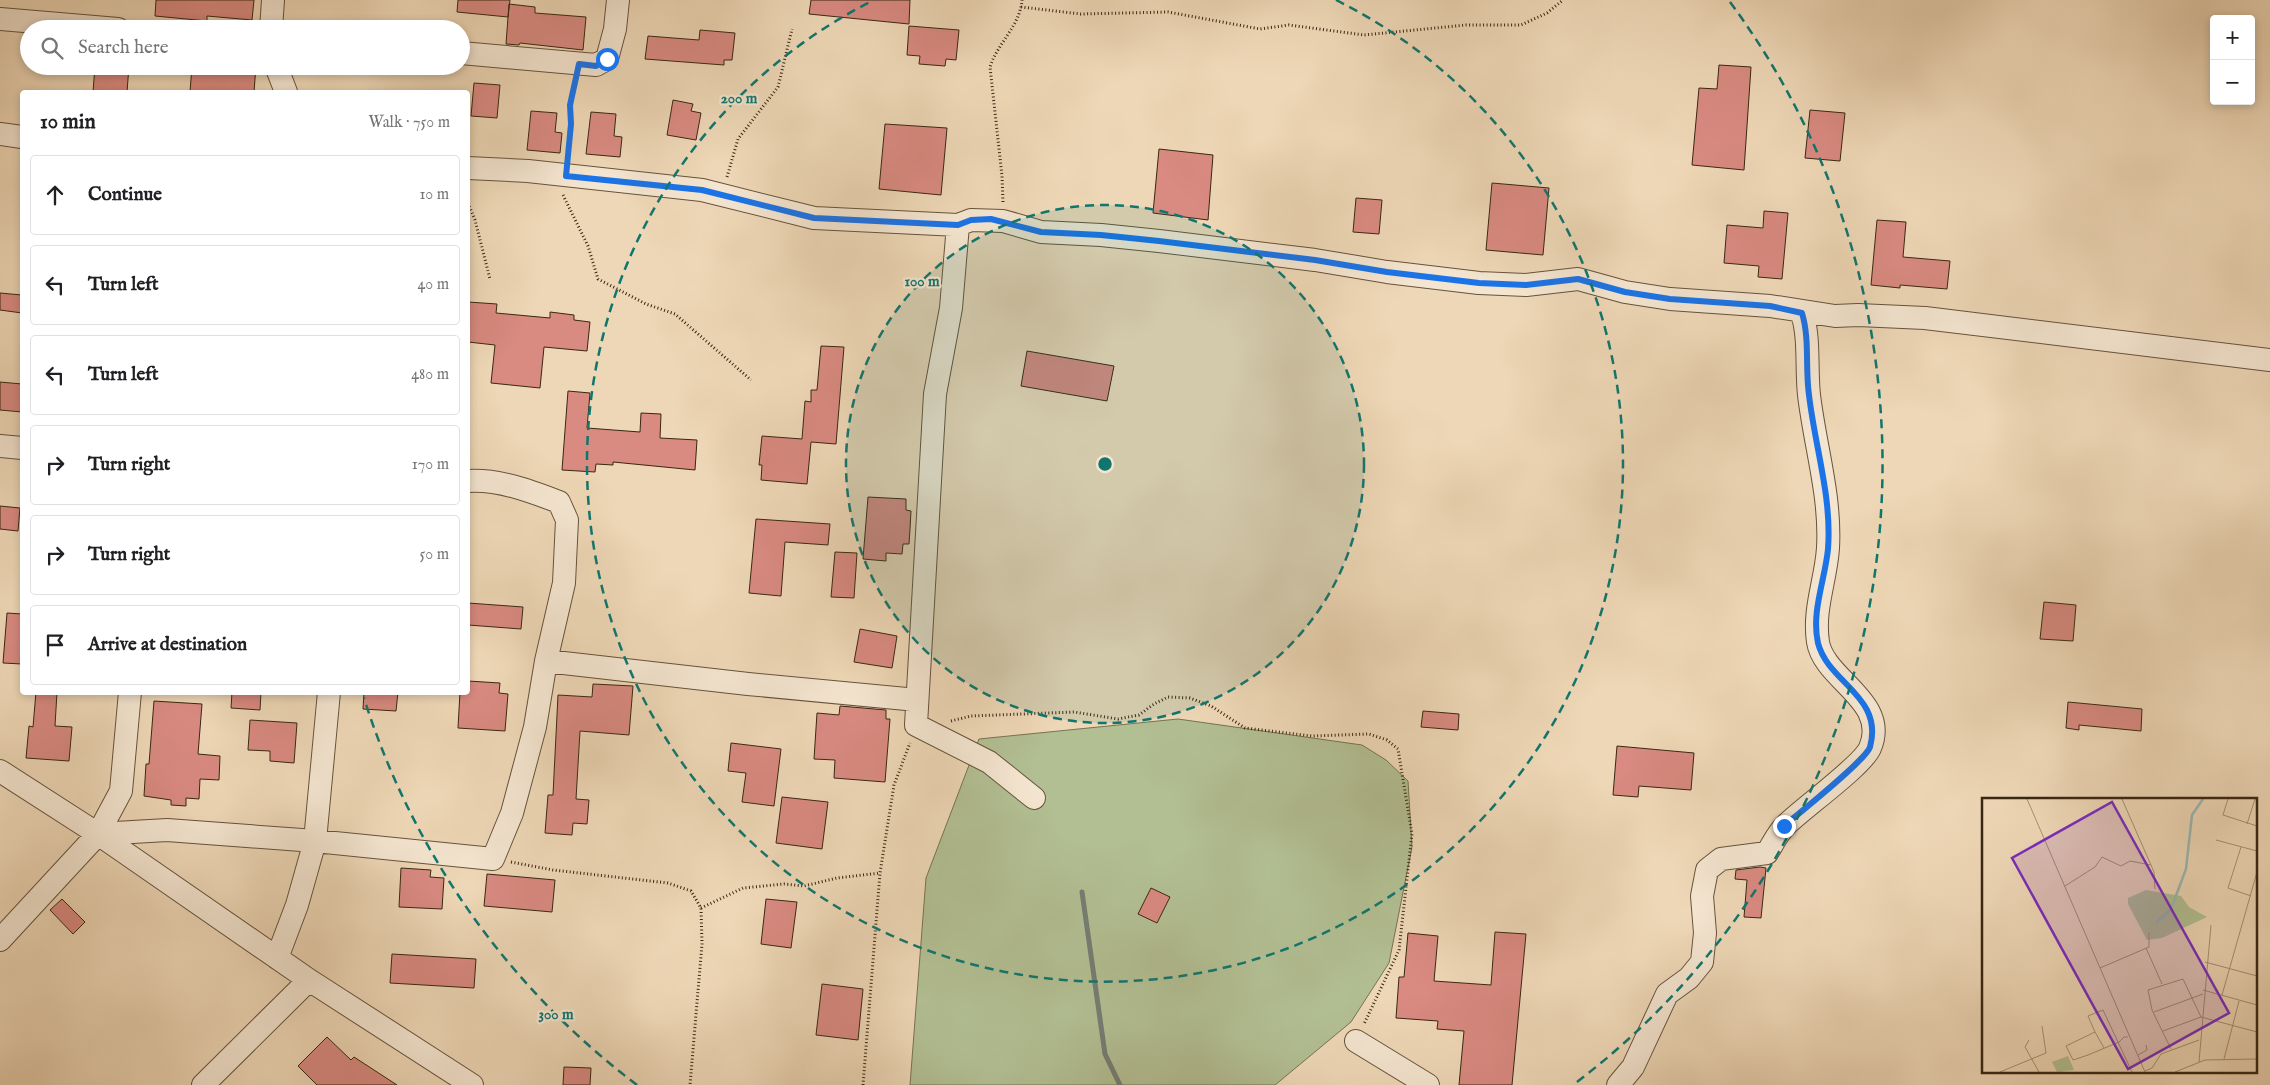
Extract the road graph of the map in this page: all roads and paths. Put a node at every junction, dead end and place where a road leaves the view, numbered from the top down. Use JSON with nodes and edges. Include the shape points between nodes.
{"nodes":[{"id":1,"x":273,"y":0,"type":"edge"},
{"id":2,"x":618,"y":0,"type":"edge"},
{"id":3,"x":1022,"y":0,"type":"edge"},
{"id":4,"x":1563,"y":0,"type":"edge"},
{"id":5,"x":1021,"y":6,"type":"junction"},
{"id":6,"x":0,"y":19,"type":"edge"},
{"id":7,"x":272,"y":20,"type":"edge"},
{"id":8,"x":20,"y":21,"type":"edge"},
{"id":9,"x":792,"y":29,"type":"dead end"},
{"id":10,"x":470,"y":54,"type":"edge"},
{"id":11,"x":579,"y":64,"type":"junction"},
{"id":12,"x":279,"y":75,"type":"edge"},
{"id":13,"x":285,"y":90,"type":"edge"},
{"id":14,"x":0,"y":134,"type":"edge"},
{"id":15,"x":20,"y":137,"type":"edge"},
{"id":16,"x":470,"y":168,"type":"edge"},
{"id":17,"x":560,"y":176,"type":"junction"},
{"id":18,"x":722,"y":194,"type":"junction"},
{"id":19,"x":470,"y":208,"type":"edge"},
{"id":20,"x":1003,"y":221,"type":"junction"},
{"id":21,"x":958,"y":225,"type":"junction"},
{"id":22,"x":490,"y":279,"type":"dead end"},
{"id":23,"x":1802,"y":313,"type":"junction"},
{"id":24,"x":2270,"y":360,"type":"edge"},
{"id":25,"x":751,"y":380,"type":"dead end"},
{"id":26,"x":0,"y":446,"type":"edge"},
{"id":27,"x":20,"y":448,"type":"edge"},
{"id":28,"x":470,"y":481,"type":"edge"},
{"id":29,"x":546,"y":661,"type":"junction"},
{"id":30,"x":130,"y":695,"type":"edge"},
{"id":31,"x":329,"y":695,"type":"edge"},
{"id":32,"x":917,"y":700,"type":"junction"},
{"id":33,"x":949,"y":721,"type":"dead end"},
{"id":34,"x":916,"y":725,"type":"junction"},
{"id":35,"x":0,"y":771,"type":"edge"},
{"id":36,"x":1034,"y":798,"type":"dead end"},
{"id":37,"x":98,"y":834,"type":"junction"},
{"id":38,"x":315,"y":841,"type":"junction"},
{"id":39,"x":493,"y":859,"type":"junction"},
{"id":40,"x":880,"y":873,"type":"junction"},
{"id":41,"x":701,"y":908,"type":"junction"},
{"id":42,"x":0,"y":940,"type":"edge"},
{"id":43,"x":277,"y":958,"type":"junction"},
{"id":44,"x":309,"y":980,"type":"junction"},
{"id":45,"x":1356,"y":1041,"type":"joint"},
{"id":46,"x":203,"y":1085,"type":"edge"},
{"id":47,"x":472,"y":1085,"type":"edge"},
{"id":48,"x":690,"y":1085,"type":"edge"},
{"id":49,"x":863,"y":1085,"type":"edge"},
{"id":50,"x":1428,"y":1085,"type":"edge"},
{"id":51,"x":1618,"y":1085,"type":"edge"}],
"edges":[{"from":1,"to":7,"type":"street"},
{"from":2,"to":11,"type":"street","via":[[607,59],[596,66]]},
{"from":3,"to":5,"type":"path"},
{"from":4,"to":5,"type":"path","via":[[1547,13],[1520,25],[1364,35],[1290,25],[1260,29],[1168,12],[1081,14]]},
{"from":5,"to":20,"type":"path","via":[[990,67],[1002,176]]},
{"from":6,"to":8,"type":"street"},
{"from":9,"to":18,"type":"path","via":[[778,87],[738,139]]},
{"from":10,"to":11,"type":"street"},
{"from":11,"to":17,"type":"path"},
{"from":12,"to":13,"type":"street"},
{"from":14,"to":15,"type":"street"},
{"from":16,"to":17,"type":"street"},
{"from":17,"to":18,"type":"street"},
{"from":17,"to":25,"type":"path","via":[[598,279],[646,304],[675,314]]},
{"from":18,"to":21,"type":"street","via":[[814,218]]},
{"from":19,"to":22,"type":"path"},
{"from":20,"to":21,"type":"street","via":[[971,220]]},
{"from":20,"to":23,"type":"street","via":[[1041,232],[1159,241],[1479,283],[1526,285],[1578,279],[1625,292],[1670,299],[1770,306]]},
{"from":21,"to":32,"type":"street","via":[[951,308],[935,394]]},
{"from":23,"to":24,"type":"street","via":[[1925,318]]},
{"from":23,"to":51,"type":"street","via":[[1807,329],[1809,394],[1825,484],[1828,526],[1828,550],[1817,607],[1818,644],[1827,662],[1869,712],[1870,749],[1784,826],[1767,853],[1722,859],[1707,870],[1702,896],[1705,933],[1702,962],[1689,978],[1667,994],[1633,1066]]},
{"from":26,"to":27,"type":"street"},
{"from":28,"to":29,"type":"street","via":[[521,488],[559,502],[567,520],[564,583]]},
{"from":29,"to":32,"type":"street"},
{"from":29,"to":39,"type":"street","via":[[535,727],[512,813]]},
{"from":30,"to":37,"type":"street","via":[[121,791]]},
{"from":31,"to":38,"type":"street"},
{"from":32,"to":34,"type":"street"},
{"from":33,"to":45,"type":"path","via":[[971,716],[1074,712],[1118,718],[1139,715],[1168,697],[1190,698],[1211,706],[1244,728],[1312,736],[1369,734],[1387,740],[1398,749],[1412,834],[1399,950]]},
{"from":34,"to":36,"type":"street","via":[[989,762]]},
{"from":34,"to":40,"type":"path","via":[[894,786]]},
{"from":35,"to":37,"type":"street"},
{"from":37,"to":38,"type":"street","via":[[167,830]]},
{"from":37,"to":42,"type":"street"},
{"from":37,"to":43,"type":"street"},
{"from":38,"to":39,"type":"street"},
{"from":38,"to":43,"type":"street","via":[[297,906]]},
{"from":39,"to":41,"type":"path","via":[[552,870],[668,882],[691,891]]},
{"from":40,"to":41,"type":"path","via":[[804,886],[784,884],[743,888]]},
{"from":40,"to":49,"type":"path"},
{"from":41,"to":48,"type":"path","via":[[702,944]]},
{"from":43,"to":44,"type":"street"},
{"from":44,"to":46,"type":"street"},
{"from":44,"to":47,"type":"street"},
{"from":45,"to":50,"type":"street"}]}
